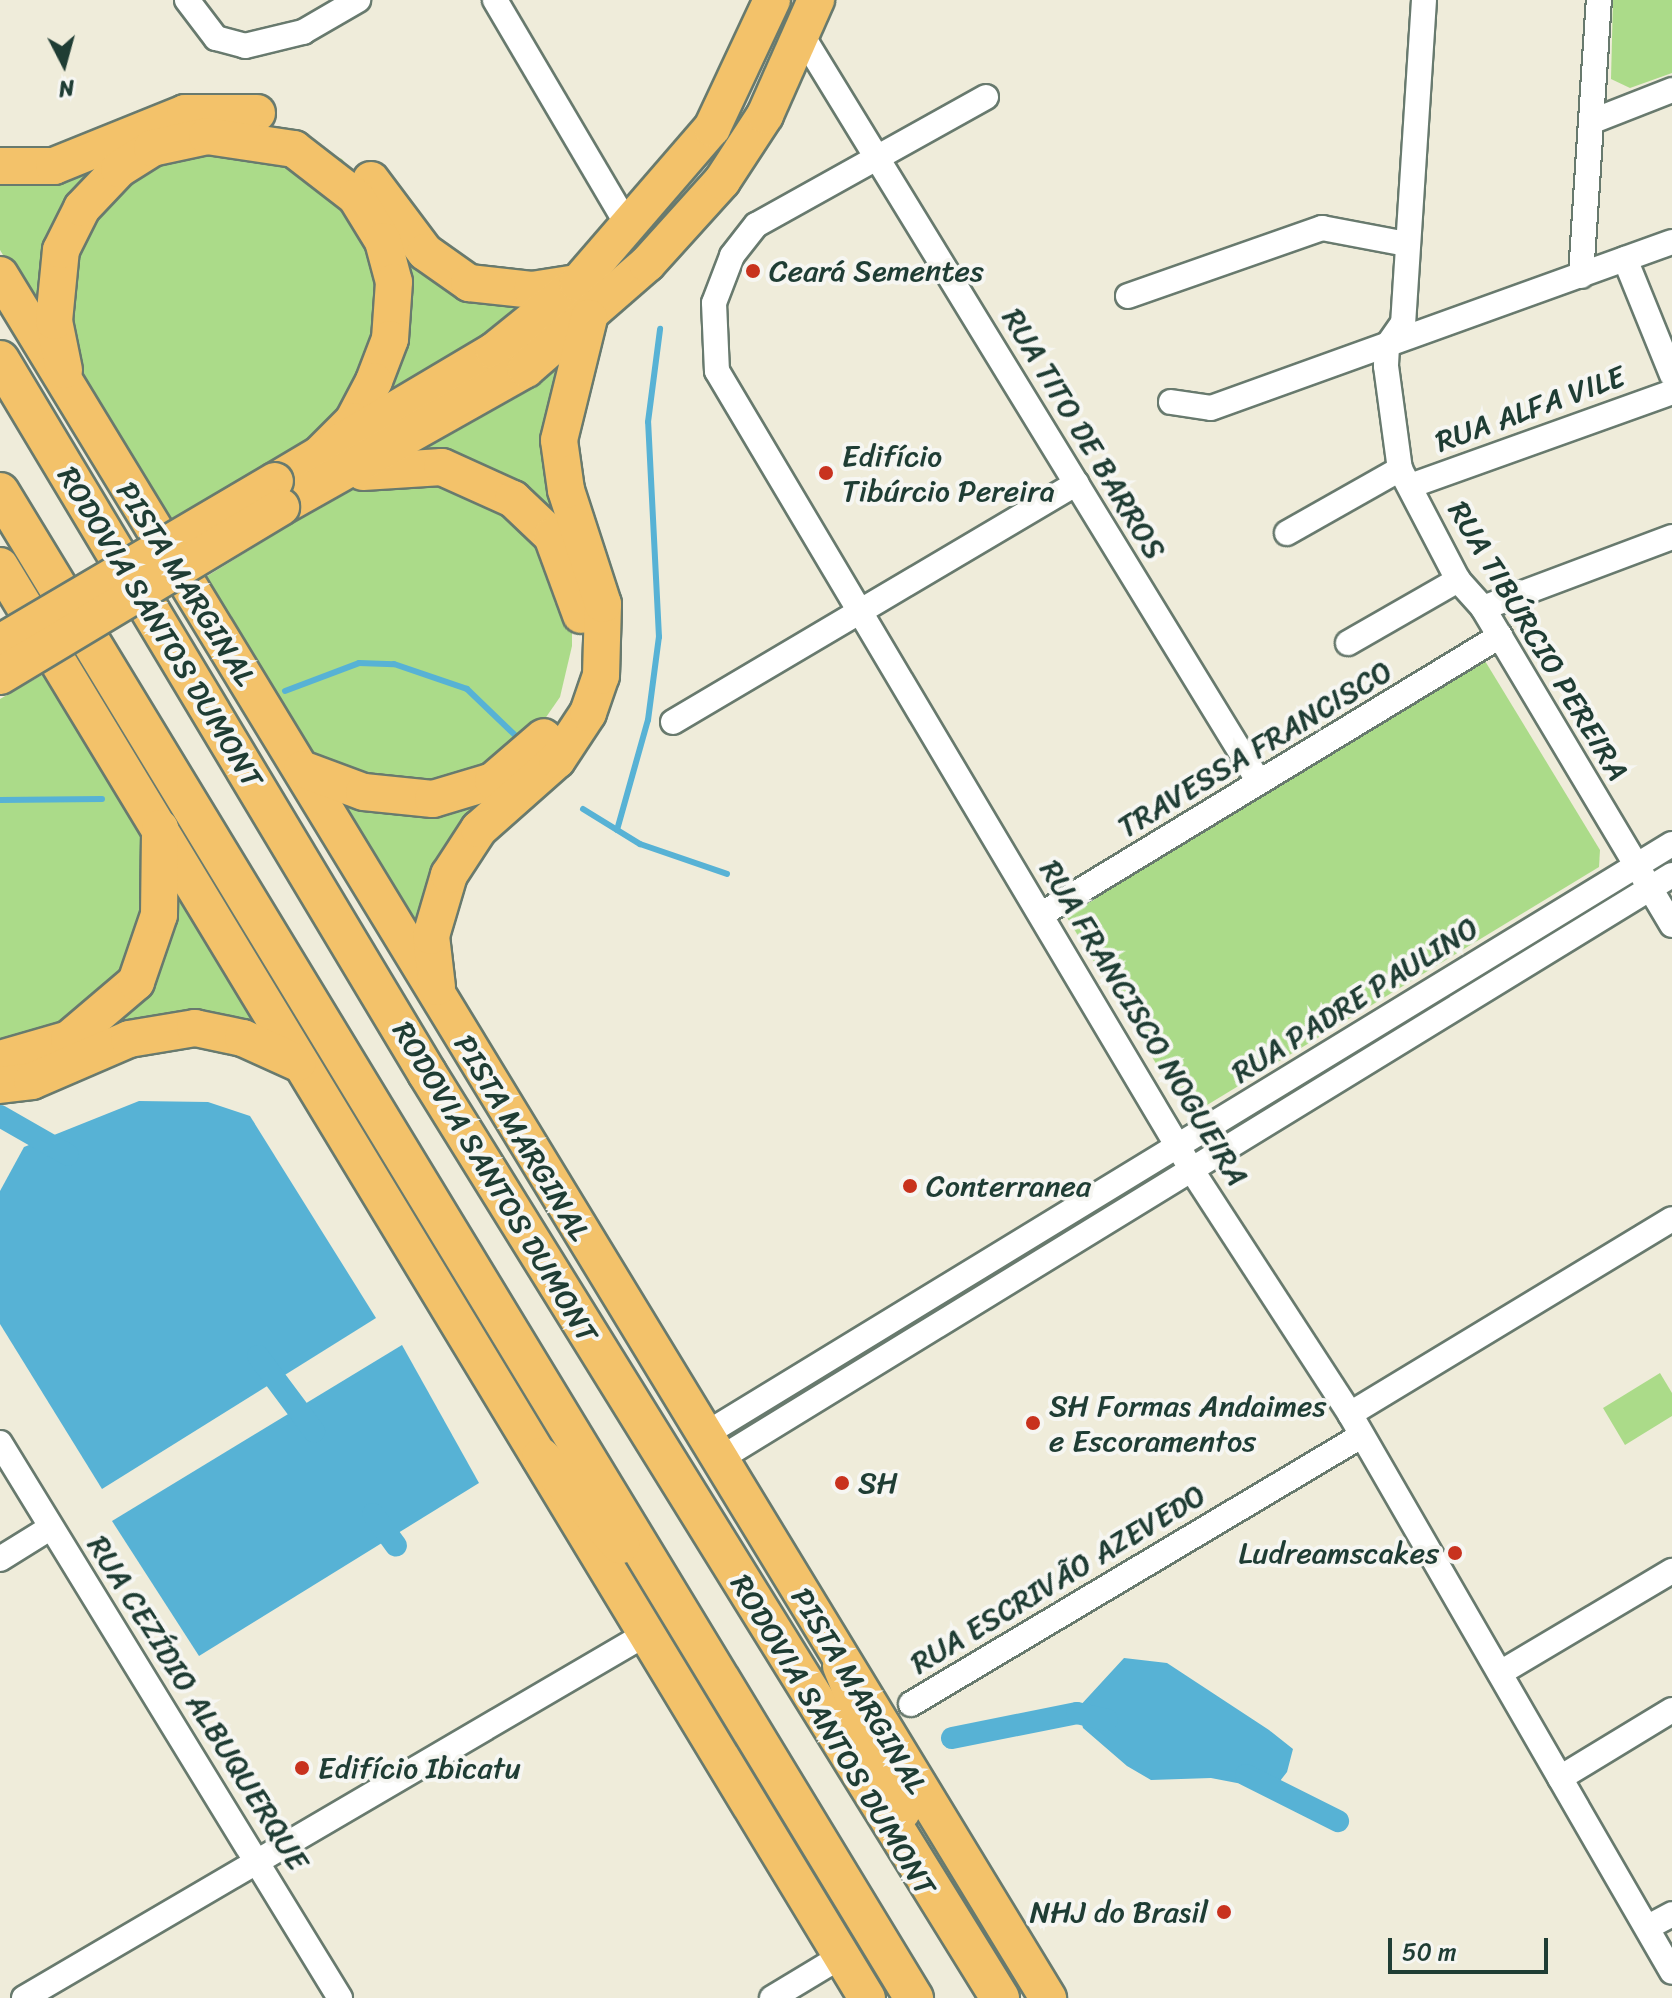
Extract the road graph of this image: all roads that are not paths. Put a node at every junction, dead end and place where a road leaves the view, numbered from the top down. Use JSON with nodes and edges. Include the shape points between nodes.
{"nodes":[{"id":1,"x":187,"y":0,"type":"edge"},
{"id":2,"x":358,"y":0,"type":"edge"},
{"id":3,"x":495,"y":0,"type":"edge"},
{"id":4,"x":772,"y":0,"type":"edge"},
{"id":5,"x":816,"y":0,"type":"edge"},
{"id":6,"x":1424,"y":0,"type":"edge"},
{"id":7,"x":1599,"y":0,"type":"edge"},
{"id":8,"x":803,"y":37,"type":"junction"},
{"id":9,"x":1672,"y":90,"type":"edge"},
{"id":10,"x":986,"y":97,"type":"dead end"},
{"id":11,"x":1593,"y":121,"type":"junction"},
{"id":12,"x":877,"y":155,"type":"junction"},
{"id":13,"x":0,"y":166,"type":"edge"},
{"id":14,"x":628,"y":226,"type":"junction"},
{"id":15,"x":1672,"y":242,"type":"edge"},
{"id":16,"x":1407,"y":244,"type":"junction"},
{"id":17,"x":1625,"y":259,"type":"junction"},
{"id":18,"x":0,"y":275,"type":"edge"},
{"id":19,"x":1581,"y":276,"type":"junction"},
{"id":20,"x":578,"y":283,"type":"junction"},
{"id":21,"x":1128,"y":296,"type":"dead end"},
{"id":22,"x":589,"y":318,"type":"junction"},
{"id":23,"x":1387,"y":346,"type":"junction"},
{"id":24,"x":0,"y":360,"type":"edge"},
{"id":25,"x":1672,"y":375,"type":"edge"},
{"id":26,"x":1672,"y":392,"type":"edge"},
{"id":27,"x":1171,"y":402,"type":"dead end"},
{"id":28,"x":72,"y":403,"type":"junction"},
{"id":29,"x":328,"y":466,"type":"junction"},
{"id":30,"x":1405,"y":478,"type":"junction"},
{"id":31,"x":1077,"y":483,"type":"junction"},
{"id":32,"x":0,"y":492,"type":"edge"},
{"id":33,"x":278,"y":494,"type":"junction"},
{"id":34,"x":1287,"y":533,"type":"dead end"},
{"id":35,"x":1672,"y":537,"type":"edge"},
{"id":36,"x":0,"y":566,"type":"edge"},
{"id":37,"x":1458,"y":580,"type":"junction"},
{"id":38,"x":1483,"y":608,"type":"junction"},
{"id":39,"x":859,"y":611,"type":"junction"},
{"id":40,"x":1500,"y":636,"type":"junction"},
{"id":41,"x":0,"y":643,"type":"edge"},
{"id":42,"x":1348,"y":643,"type":"dead end"},
{"id":43,"x":0,"y":676,"type":"edge"},
{"id":44,"x":673,"y":722,"type":"dead end"},
{"id":45,"x":302,"y":769,"type":"junction"},
{"id":46,"x":1259,"y":782,"type":"junction"},
{"id":47,"x":160,"y":827,"type":"junction"},
{"id":48,"x":1672,"y":844,"type":"edge"},
{"id":49,"x":1636,"y":865,"type":"junction"},
{"id":50,"x":1672,"y":875,"type":"edge"},
{"id":51,"x":1649,"y":889,"type":"junction"},
{"id":52,"x":1042,"y":914,"type":"junction"},
{"id":53,"x":1672,"y":925,"type":"edge"},
{"id":54,"x":1438,"y":985,"type":"junction"},
{"id":55,"x":440,"y":1004,"type":"junction"},
{"id":56,"x":1453,"y":1007,"type":"junction"},
{"id":57,"x":1364,"y":1030,"type":"junction"},
{"id":58,"x":1379,"y":1053,"type":"junction"},
{"id":59,"x":0,"y":1059,"type":"edge"},
{"id":60,"x":298,"y":1063,"type":"junction"},
{"id":61,"x":0,"y":1085,"type":"edge"},
{"id":62,"x":1179,"y":1147,"type":"junction"},
{"id":63,"x":1193,"y":1172,"type":"junction"},
{"id":64,"x":1672,"y":1219,"type":"edge"},
{"id":65,"x":1350,"y":1414,"type":"junction"},
{"id":66,"x":1361,"y":1436,"type":"junction"},
{"id":67,"x":0,"y":1443,"type":"edge"},
{"id":68,"x":711,"y":1448,"type":"junction"},
{"id":69,"x":541,"y":1457,"type":"junction"},
{"id":70,"x":50,"y":1528,"type":"junction"},
{"id":71,"x":0,"y":1559,"type":"edge"},
{"id":72,"x":1672,"y":1571,"type":"edge"},
{"id":73,"x":680,"y":1611,"type":"junction"},
{"id":74,"x":646,"y":1634,"type":"junction"},
{"id":75,"x":842,"y":1666,"type":"junction"},
{"id":76,"x":1500,"y":1673,"type":"junction"},
{"id":77,"x":911,"y":1704,"type":"dead end"},
{"id":78,"x":1672,"y":1710,"type":"edge"},
{"id":79,"x":1562,"y":1781,"type":"junction"},
{"id":80,"x":259,"y":1860,"type":"junction"},
{"id":81,"x":1672,"y":1914,"type":"edge"},
{"id":82,"x":942,"y":1915,"type":"junction"},
{"id":83,"x":1648,"y":1927,"type":"junction"},
{"id":84,"x":842,"y":1956,"type":"junction"},
{"id":85,"x":1672,"y":1972,"type":"edge"},
{"id":86,"x":24,"y":1998,"type":"edge"},
{"id":87,"x":340,"y":1998,"type":"edge"},
{"id":88,"x":772,"y":1998,"type":"edge"},
{"id":89,"x":867,"y":1998,"type":"edge"},
{"id":90,"x":914,"y":1998,"type":"edge"},
{"id":91,"x":1000,"y":1998,"type":"edge"},
{"id":92,"x":1048,"y":1998,"type":"edge"}],
"edges":[{"from":1,"to":2,"type":"street","via":[[205,28],[229,44],[303,32]]},
{"from":3,"to":14,"type":"street"},
{"from":4,"to":14,"type":"main road","via":[[712,128]]},
{"from":5,"to":8,"type":"main road"},
{"from":6,"to":16,"type":"street","name":"RUA TIBÚRCIO PEREIRA"},
{"from":7,"to":11,"type":"street"},
{"from":8,"to":12,"type":"street","name":"RUA TITO DE BARROS"},
{"from":8,"to":22,"type":"main road","via":[[722,181]]},
{"from":9,"to":11,"type":"street"},
{"from":10,"to":12,"type":"street"},
{"from":11,"to":19,"type":"street"},
{"from":12,"to":31,"type":"street","name":"RUA TITO DE BARROS"},
{"from":12,"to":39,"type":"street","name":"RUA FRANCISCO NOGUEIRA","via":[[756,225],[721,282],[713,334],[717,371]]},
{"from":13,"to":20,"type":"main road","via":[[54,166],[185,113],[266,115],[342,151],[449,273],[494,290]]},
{"from":14,"to":20,"type":"main road"},
{"from":15,"to":17,"type":"street"},
{"from":16,"to":21,"type":"street","via":[[1322,228]]},
{"from":16,"to":23,"type":"street","name":"RUA TIBÚRCIO PEREIRA","via":[[1403,323]]},
{"from":17,"to":19,"type":"street"},
{"from":17,"to":25,"type":"street"},
{"from":18,"to":28,"type":"main road","name":"PISTA MARGINAL"},
{"from":19,"to":23,"type":"street"},
{"from":20,"to":29,"type":"main road","via":[[494,351]]},
{"from":22,"to":29,"type":"main road","via":[[526,369]]},
{"from":22,"to":55,"type":"main road","via":[[559,440],[566,490],[603,604],[601,676],[575,737],[479,829],[449,875],[431,936]]},
{"from":23,"to":27,"type":"street","via":[[1211,408]]},
{"from":23,"to":30,"type":"street","name":"RUA TIBÚRCIO PEREIRA","via":[[1386,393]]},
{"from":24,"to":82,"type":"highway","name":"RODOVIA SANTOS DUMONT"},
{"from":26,"to":30,"type":"street","name":"RUA ALFA VILE"},
{"from":28,"to":29,"type":"main road","via":[[54,321],[55,283],[82,208],[152,148],[207,136],[267,140],[317,162],[356,197],[383,241],[394,282],[390,339],[374,381]]},
{"from":28,"to":45,"type":"main road","name":"PISTA MARGINAL"},
{"from":29,"to":33,"type":"main road"},
{"from":29,"to":45,"type":"main road","via":[[442,467],[513,499],[563,554],[582,642],[556,723],[493,781],[433,799],[401,799]]},
{"from":30,"to":34,"type":"street","name":"RUA ALFA VILE"},
{"from":30,"to":37,"type":"street","name":"RUA TIBÚRCIO PEREIRA"},
{"from":31,"to":39,"type":"street"},
{"from":31,"to":46,"type":"street","name":"RUA TITO DE BARROS"},
{"from":32,"to":73,"type":"highway"},
{"from":33,"to":41,"type":"main road","bridge":true},
{"from":33,"to":43,"type":"main road","bridge":true},
{"from":35,"to":38,"type":"street"},
{"from":36,"to":47,"type":"main road"},
{"from":37,"to":38,"type":"street","name":"RUA TIBÚRCIO PEREIRA"},
{"from":37,"to":42,"type":"street"},
{"from":38,"to":40,"type":"street","name":"RUA TIBÚRCIO PEREIRA"},
{"from":39,"to":44,"type":"street"},
{"from":39,"to":52,"type":"street","name":"RUA FRANCISCO NOGUEIRA"},
{"from":40,"to":46,"type":"street","name":"TRAVESSA FRANCISCO"},
{"from":40,"to":49,"type":"street","name":"RUA TIBÚRCIO PEREIRA"},
{"from":45,"to":55,"type":"main road","name":"PISTA MARGINAL"},
{"from":46,"to":52,"type":"street","name":"TRAVESSA FRANCISCO"},
{"from":47,"to":59,"type":"main road","via":[[159,915],[136,982],[69,1039]]},
{"from":47,"to":60,"type":"main road"},
{"from":48,"to":49,"type":"street","name":"RUA PADRE PAULINO"},
{"from":49,"to":51,"type":"street","name":"RUA TIBÚRCIO PEREIRA"},
{"from":49,"to":54,"type":"street","name":"RUA PADRE PAULINO"},
{"from":50,"to":51,"type":"street","name":"RUA PADRE PAULINO"},
{"from":51,"to":53,"type":"street","name":"RUA TIBÚRCIO PEREIRA"},
{"from":51,"to":56,"type":"street","name":"RUA PADRE PAULINO"},
{"from":52,"to":62,"type":"street","name":"RUA FRANCISCO NOGUEIRA"},
{"from":54,"to":56,"type":"street"},
{"from":54,"to":57,"type":"street","name":"RUA PADRE PAULINO"},
{"from":55,"to":68,"type":"main road","name":"PISTA MARGINAL"},
{"from":56,"to":58,"type":"street","name":"RUA PADRE PAULINO"},
{"from":57,"to":58,"type":"street"},
{"from":57,"to":62,"type":"street","name":"RUA PADRE PAULINO"},
{"from":58,"to":63,"type":"street","name":"RUA PADRE PAULINO"},
{"from":60,"to":61,"type":"main road","via":[[243,1038],[195,1028],[129,1039],[66,1069]]},
{"from":60,"to":69,"type":"main road"},
{"from":62,"to":63,"type":"street","name":"RUA FRANCISCO NOGUEIRA"},
{"from":62,"to":68,"type":"street","name":"RUA PADRE PAULINO"},
{"from":63,"to":65,"type":"street","name":"RUA FRANCISCO NOGUEIRA"},
{"from":63,"to":68,"type":"street","name":"RUA PADRE PAULINO"},
{"from":64,"to":65,"type":"street"},
{"from":65,"to":66,"type":"street","name":"RUA FRANCISCO NOGUEIRA"},
{"from":66,"to":76,"type":"street","name":"RUA FRANCISCO NOGUEIRA"},
{"from":66,"to":77,"type":"street","name":"RUA ESCRIVÃO AZEVEDO"},
{"from":67,"to":70,"type":"street","name":"RUA CEZÍDIO ALBUQUERQUE"},
{"from":68,"to":75,"type":"main road","name":"PISTA MARGINAL"},
{"from":69,"to":73,"type":"highway"},
{"from":69,"to":74,"type":"main road"},
{"from":70,"to":71,"type":"street"},
{"from":70,"to":80,"type":"street","name":"RUA CEZÍDIO ALBUQUERQUE"},
{"from":72,"to":76,"type":"street"},
{"from":73,"to":90,"type":"highway"},
{"from":74,"to":80,"type":"street"},
{"from":74,"to":84,"type":"main road"},
{"from":75,"to":82,"type":"highway"},
{"from":75,"to":92,"type":"main road","name":"PISTA MARGINAL"},
{"from":76,"to":79,"type":"street","name":"RUA FRANCISCO NOGUEIRA"},
{"from":78,"to":79,"type":"street"},
{"from":79,"to":83,"type":"street"},
{"from":80,"to":86,"type":"street"},
{"from":80,"to":87,"type":"street","name":"RUA CEZÍDIO ALBUQUERQUE"},
{"from":81,"to":83,"type":"street"},
{"from":82,"to":91,"type":"highway","name":"RODOVIA SANTOS DUMONT"},
{"from":83,"to":85,"type":"street"},
{"from":84,"to":88,"type":"street"},
{"from":84,"to":89,"type":"main road"}]}
